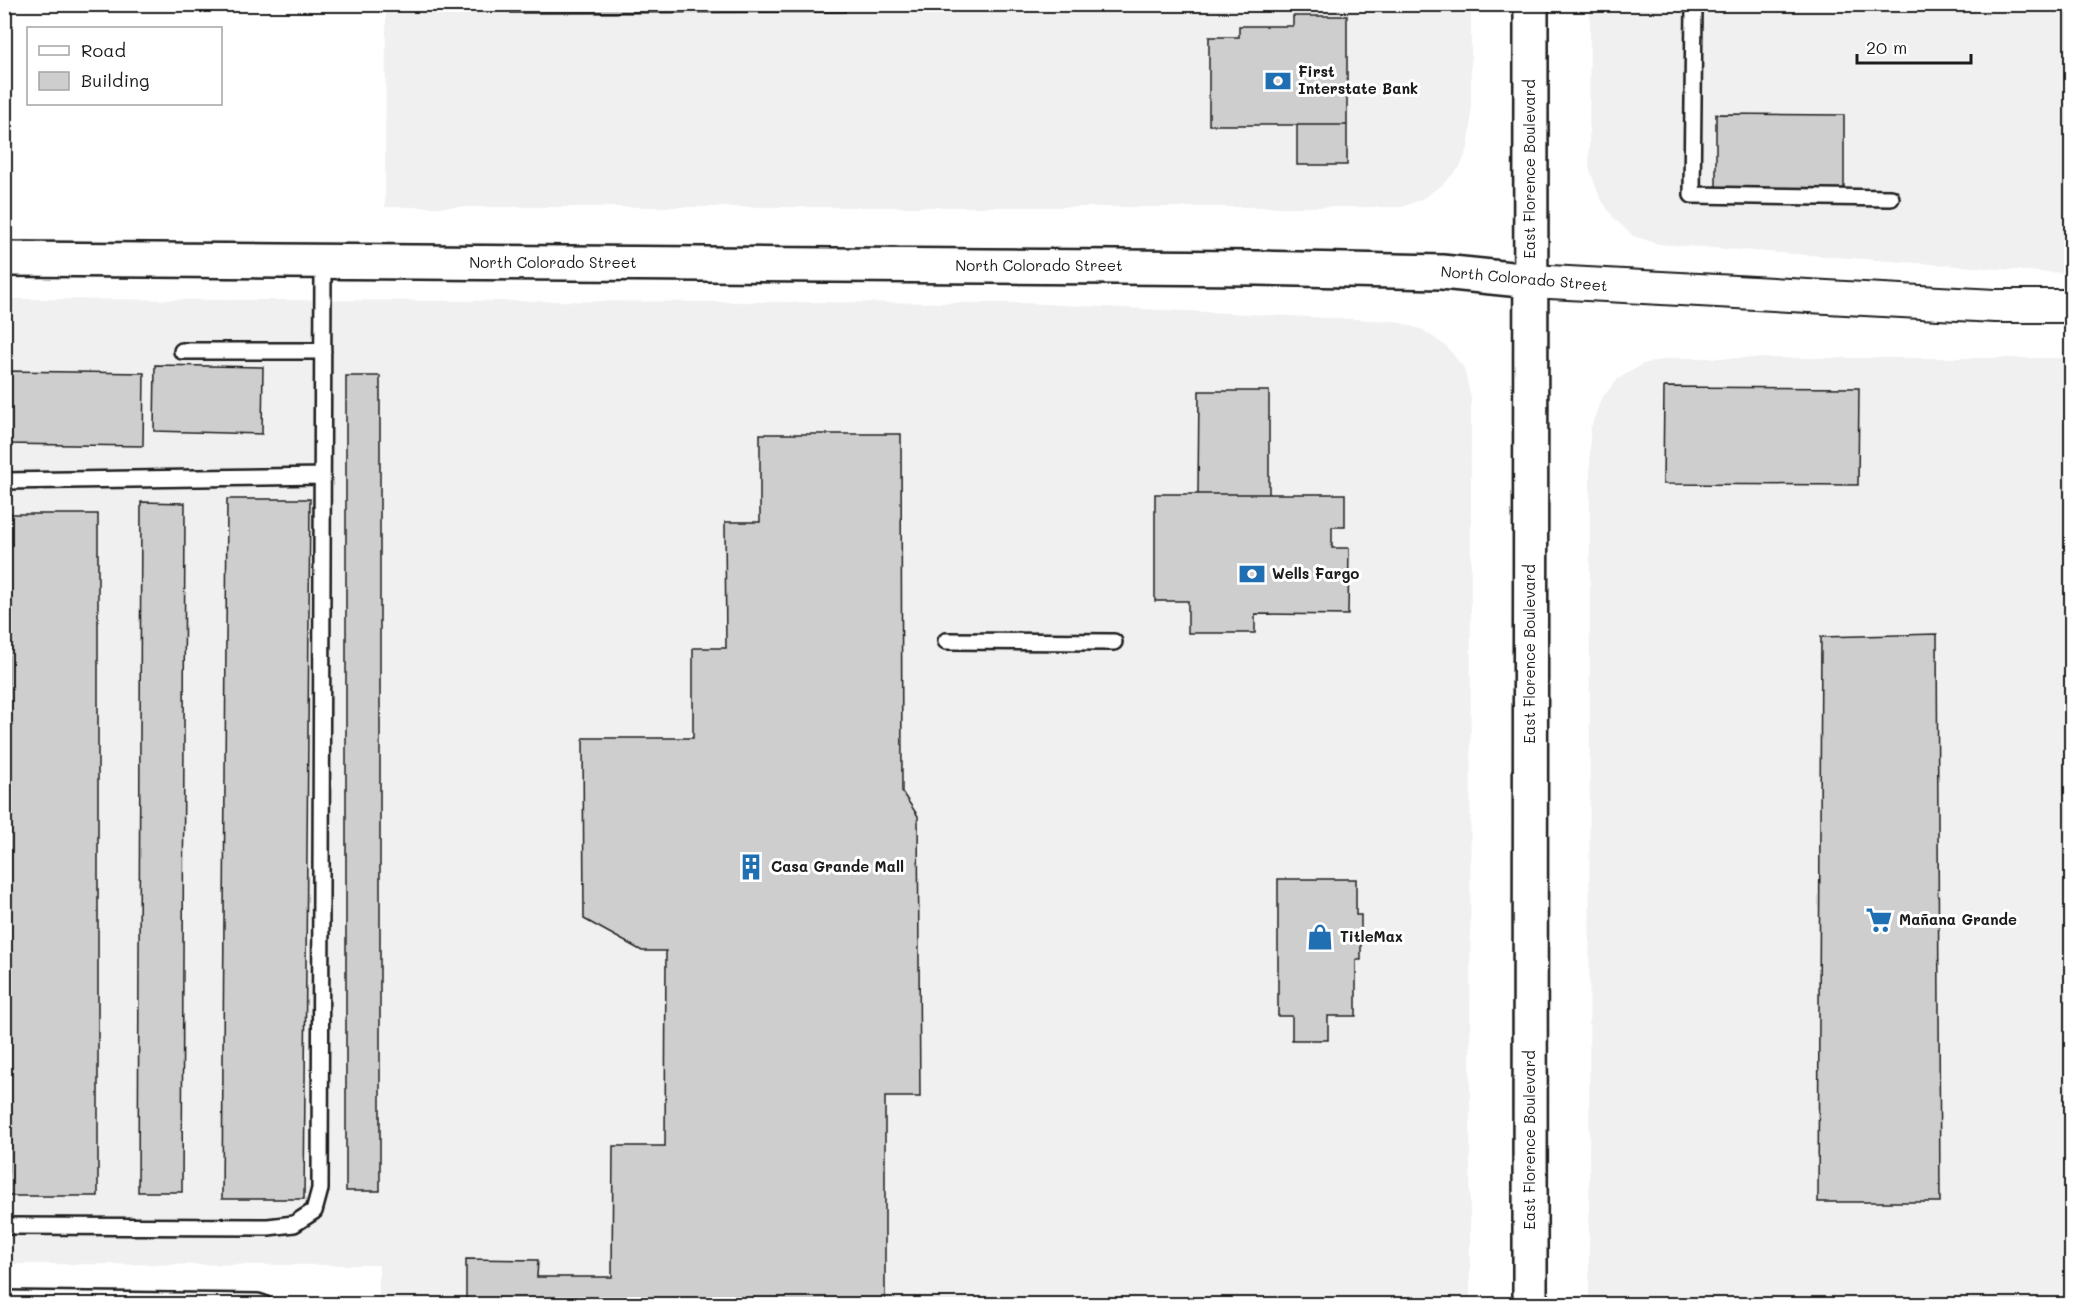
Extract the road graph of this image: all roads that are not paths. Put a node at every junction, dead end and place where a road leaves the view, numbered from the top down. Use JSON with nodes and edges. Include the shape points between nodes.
{"nodes":[{"id":1,"x":1531,"y":4,"type":"edge"},
{"id":2,"x":1694,"y":6,"type":"dead end"},
{"id":3,"x":1891,"y":198,"type":"dead end"},
{"id":4,"x":4,"y":259,"type":"edge"},
{"id":5,"x":323,"y":261,"type":"junction"},
{"id":6,"x":1531,"y":281,"type":"junction"},
{"id":7,"x":2072,"y":306,"type":"edge"},
{"id":8,"x":182,"y":351,"type":"dead end"},
{"id":9,"x":323,"y":351,"type":"junction"},
{"id":10,"x":322,"y":476,"type":"junction"},
{"id":11,"x":4,"y":481,"type":"edge"},
{"id":12,"x":946,"y":641,"type":"dead end"},
{"id":13,"x":1114,"y":642,"type":"dead end"},
{"id":14,"x":4,"y":1226,"type":"edge"},
{"id":15,"x":4,"y":1299,"type":"edge"},
{"id":16,"x":264,"y":1305,"type":"edge"},
{"id":17,"x":1530,"y":1305,"type":"edge"}],
"edges":[{"from":1,"to":6,"type":"street","name":"East Florence Boulevard"},
{"from":2,"to":3,"type":"lane","via":[[1692,195]]},
{"from":4,"to":5,"type":"street","name":"North Colorado Street"},
{"from":5,"to":6,"type":"street","name":"North Colorado Street","via":[[1268,268],[1442,272]]},
{"from":5,"to":9,"type":"lane"},
{"from":6,"to":7,"type":"street","name":"North Colorado Street","via":[[1985,306]]},
{"from":6,"to":17,"type":"street","name":"East Florence Boulevard"},
{"from":8,"to":9,"type":"lane"},
{"from":9,"to":10,"type":"lane"},
{"from":10,"to":11,"type":"lane"},
{"from":10,"to":14,"type":"lane","via":[[320,1189],[314,1211],[294,1224],[268,1227]]},
{"from":12,"to":13,"type":"lane"},
{"from":15,"to":16,"type":"lane"}]}
